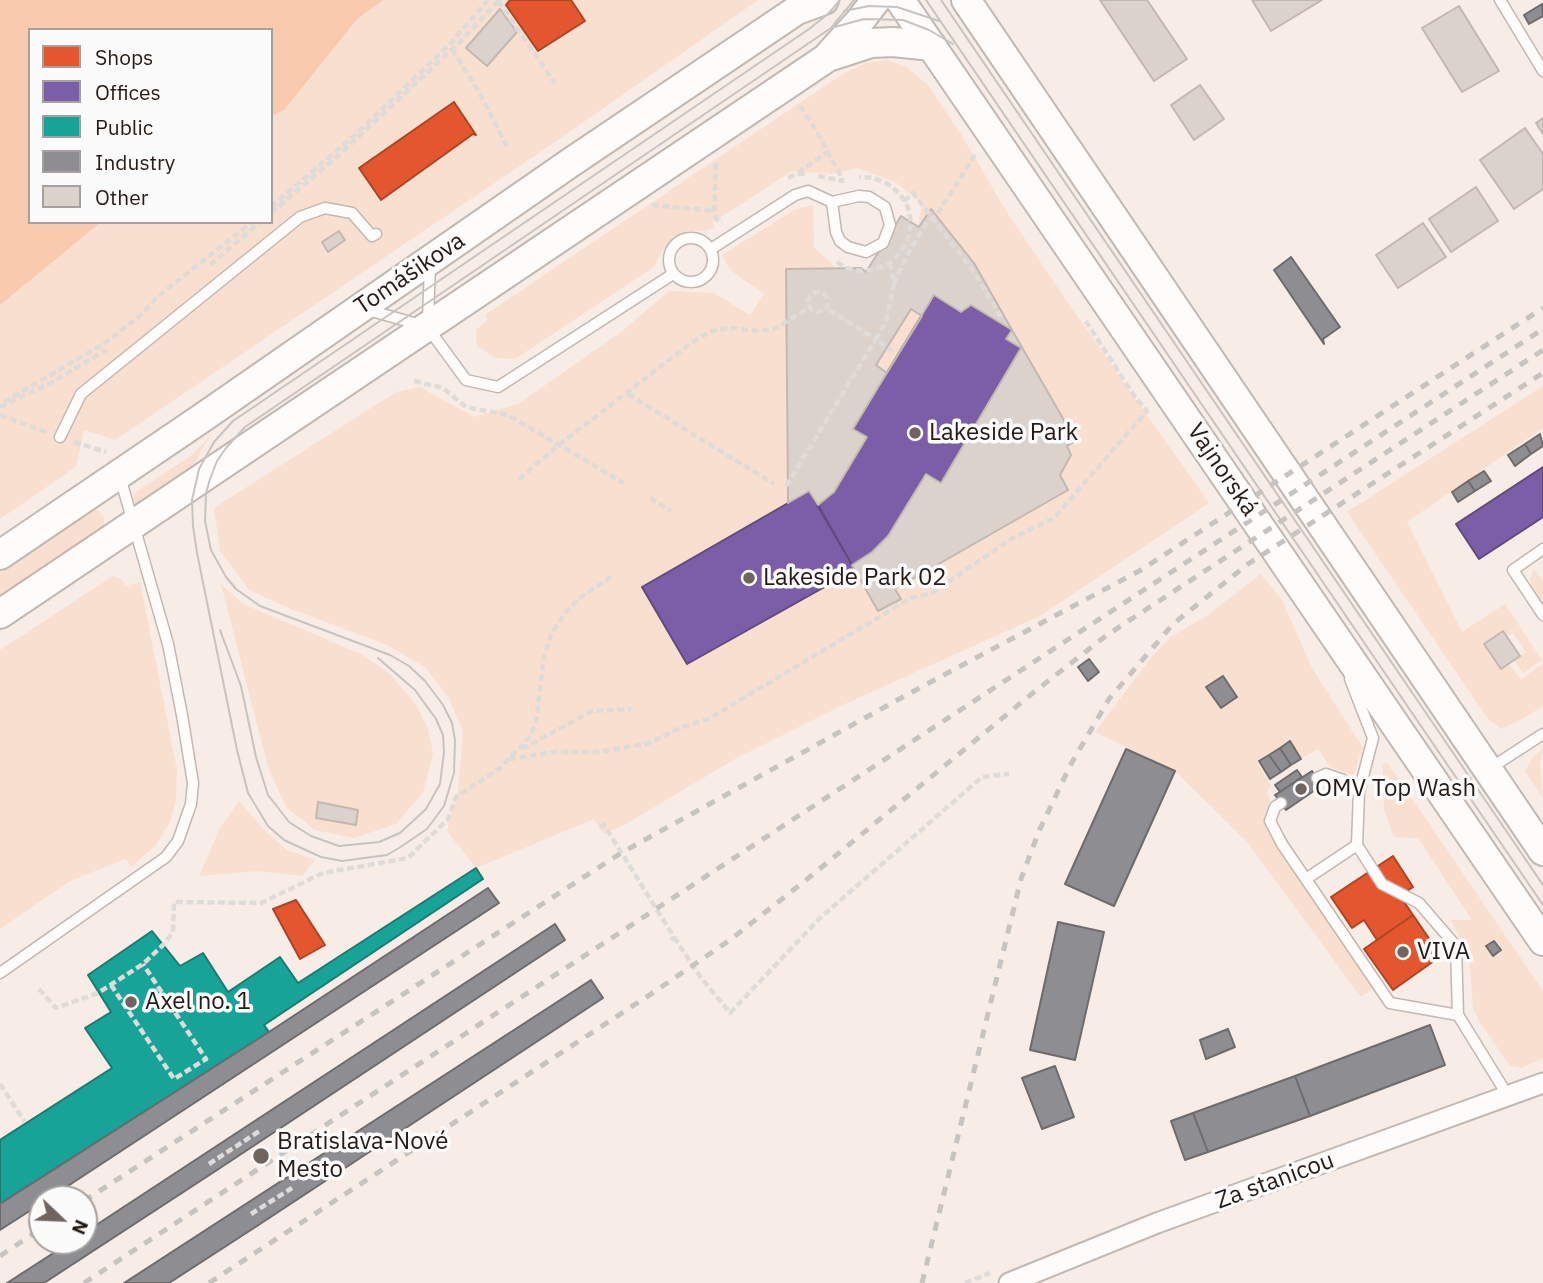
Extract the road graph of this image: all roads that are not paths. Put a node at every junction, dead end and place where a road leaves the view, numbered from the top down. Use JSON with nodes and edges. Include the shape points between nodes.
{"nodes":[{"id":1,"x":824,"y":0,"type":"edge"},
{"id":2,"x":876,"y":0,"type":"edge"},
{"id":3,"x":900,"y":0,"type":"edge"},
{"id":4,"x":1500,"y":0,"type":"edge"},
{"id":5,"x":800,"y":5,"type":"edge"},
{"id":6,"x":967,"y":5,"type":"edge"},
{"id":7,"x":932,"y":46,"type":"junction"},
{"id":8,"x":828,"y":57,"type":"junction"},
{"id":9,"x":1543,"y":71,"type":"edge"},
{"id":10,"x":832,"y":202,"type":"junction"},
{"id":11,"x":376,"y":234,"type":"dead end"},
{"id":12,"x":711,"y":249,"type":"junction"},
{"id":13,"x":430,"y":261,"type":"junction"},
{"id":14,"x":673,"y":274,"type":"junction"},
{"id":15,"x":361,"y":307,"type":"junction"},
{"id":16,"x":428,"y":327,"type":"junction"},
{"id":17,"x":60,"y":437,"type":"dead end"},
{"id":18,"x":119,"y":473,"type":"junction"},
{"id":19,"x":133,"y":523,"type":"junction"},
{"id":20,"x":1543,"y":549,"type":"edge"},
{"id":21,"x":0,"y":555,"type":"edge"},
{"id":22,"x":0,"y":614,"type":"edge"},
{"id":23,"x":1543,"y":615,"type":"edge"},
{"id":24,"x":1332,"y":632,"type":"junction"},
{"id":25,"x":1543,"y":734,"type":"edge"},
{"id":26,"x":1489,"y":770,"type":"junction"},
{"id":27,"x":1317,"y":778,"type":"dead end"},
{"id":28,"x":1359,"y":792,"type":"junction"},
{"id":29,"x":1280,"y":803,"type":"dead end"},
{"id":30,"x":1357,"y":845,"type":"junction"},
{"id":31,"x":1543,"y":851,"type":"edge"},
{"id":32,"x":1306,"y":879,"type":"junction"},
{"id":33,"x":1543,"y":941,"type":"edge"},
{"id":34,"x":0,"y":973,"type":"edge"},
{"id":35,"x":1458,"y":1015,"type":"junction"},
{"id":36,"x":1543,"y":1083,"type":"edge"},
{"id":37,"x":1508,"y":1096,"type":"junction"},
{"id":38,"x":1009,"y":1283,"type":"edge"}],
"edges":[{"from":1,"to":5,"type":"main road","name":"Tomášikova"},
{"from":2,"to":8,"type":"main road"},
{"from":3,"to":7,"type":"main road","name":"Vajnorská"},
{"from":4,"to":9,"type":"lane"},
{"from":5,"to":13,"type":"main road","name":"Tomášikova"},
{"from":6,"to":26,"type":"main road"},
{"from":7,"to":8,"type":"main road","via":[[872,43]]},
{"from":7,"to":24,"type":"main road","name":"Vajnorská"},
{"from":8,"to":16,"type":"main road"},
{"from":10,"to":10,"type":"lane","via":[[836,232],[848,247],[866,252],[883,243],[890,225],[878,200],[859,196]]},
{"from":10,"to":12,"type":"lane","via":[[808,191],[795,195]]},
{"from":11,"to":17,"type":"lane","via":[[372,236],[352,214],[325,208],[300,218],[81,394]]},
{"from":12,"to":14,"type":"lane","via":[[713,265],[703,279],[687,283]]},
{"from":12,"to":14,"type":"lane","via":[[696,238],[679,241],[669,256]]},
{"from":13,"to":15,"type":"main road","name":"Tomášikova"},
{"from":13,"to":16,"type":"lane"},
{"from":14,"to":16,"type":"lane","via":[[498,387],[466,380]]},
{"from":15,"to":16,"type":"lane"},
{"from":15,"to":18,"type":"main road","name":"Tomášikova"},
{"from":16,"to":19,"type":"main road"},
{"from":18,"to":19,"type":"lane"},
{"from":18,"to":21,"type":"main road","name":"Tomášikova"},
{"from":19,"to":22,"type":"main road"},
{"from":19,"to":34,"type":"lane","via":[[183,715],[193,783],[191,804],[166,857]]},
{"from":20,"to":23,"type":"lane","via":[[1513,570]]},
{"from":24,"to":28,"type":"lane","via":[[1373,738]]},
{"from":24,"to":33,"type":"main road","name":"Vajnorská"},
{"from":25,"to":26,"type":"lane"},
{"from":26,"to":31,"type":"main road"},
{"from":27,"to":28,"type":"lane","via":[[1326,774]]},
{"from":28,"to":30,"type":"lane"},
{"from":29,"to":32,"type":"lane","via":[[1270,821]]},
{"from":30,"to":32,"type":"lane"},
{"from":30,"to":35,"type":"lane","via":[[1382,884],[1419,903],[1456,946]]},
{"from":32,"to":35,"type":"lane","via":[[1390,1003]]},
{"from":35,"to":37,"type":"lane"},
{"from":36,"to":37,"type":"street","name":"Za stanicou"},
{"from":37,"to":38,"type":"street","name":"Za stanicou","via":[[1157,1223]]}]}
